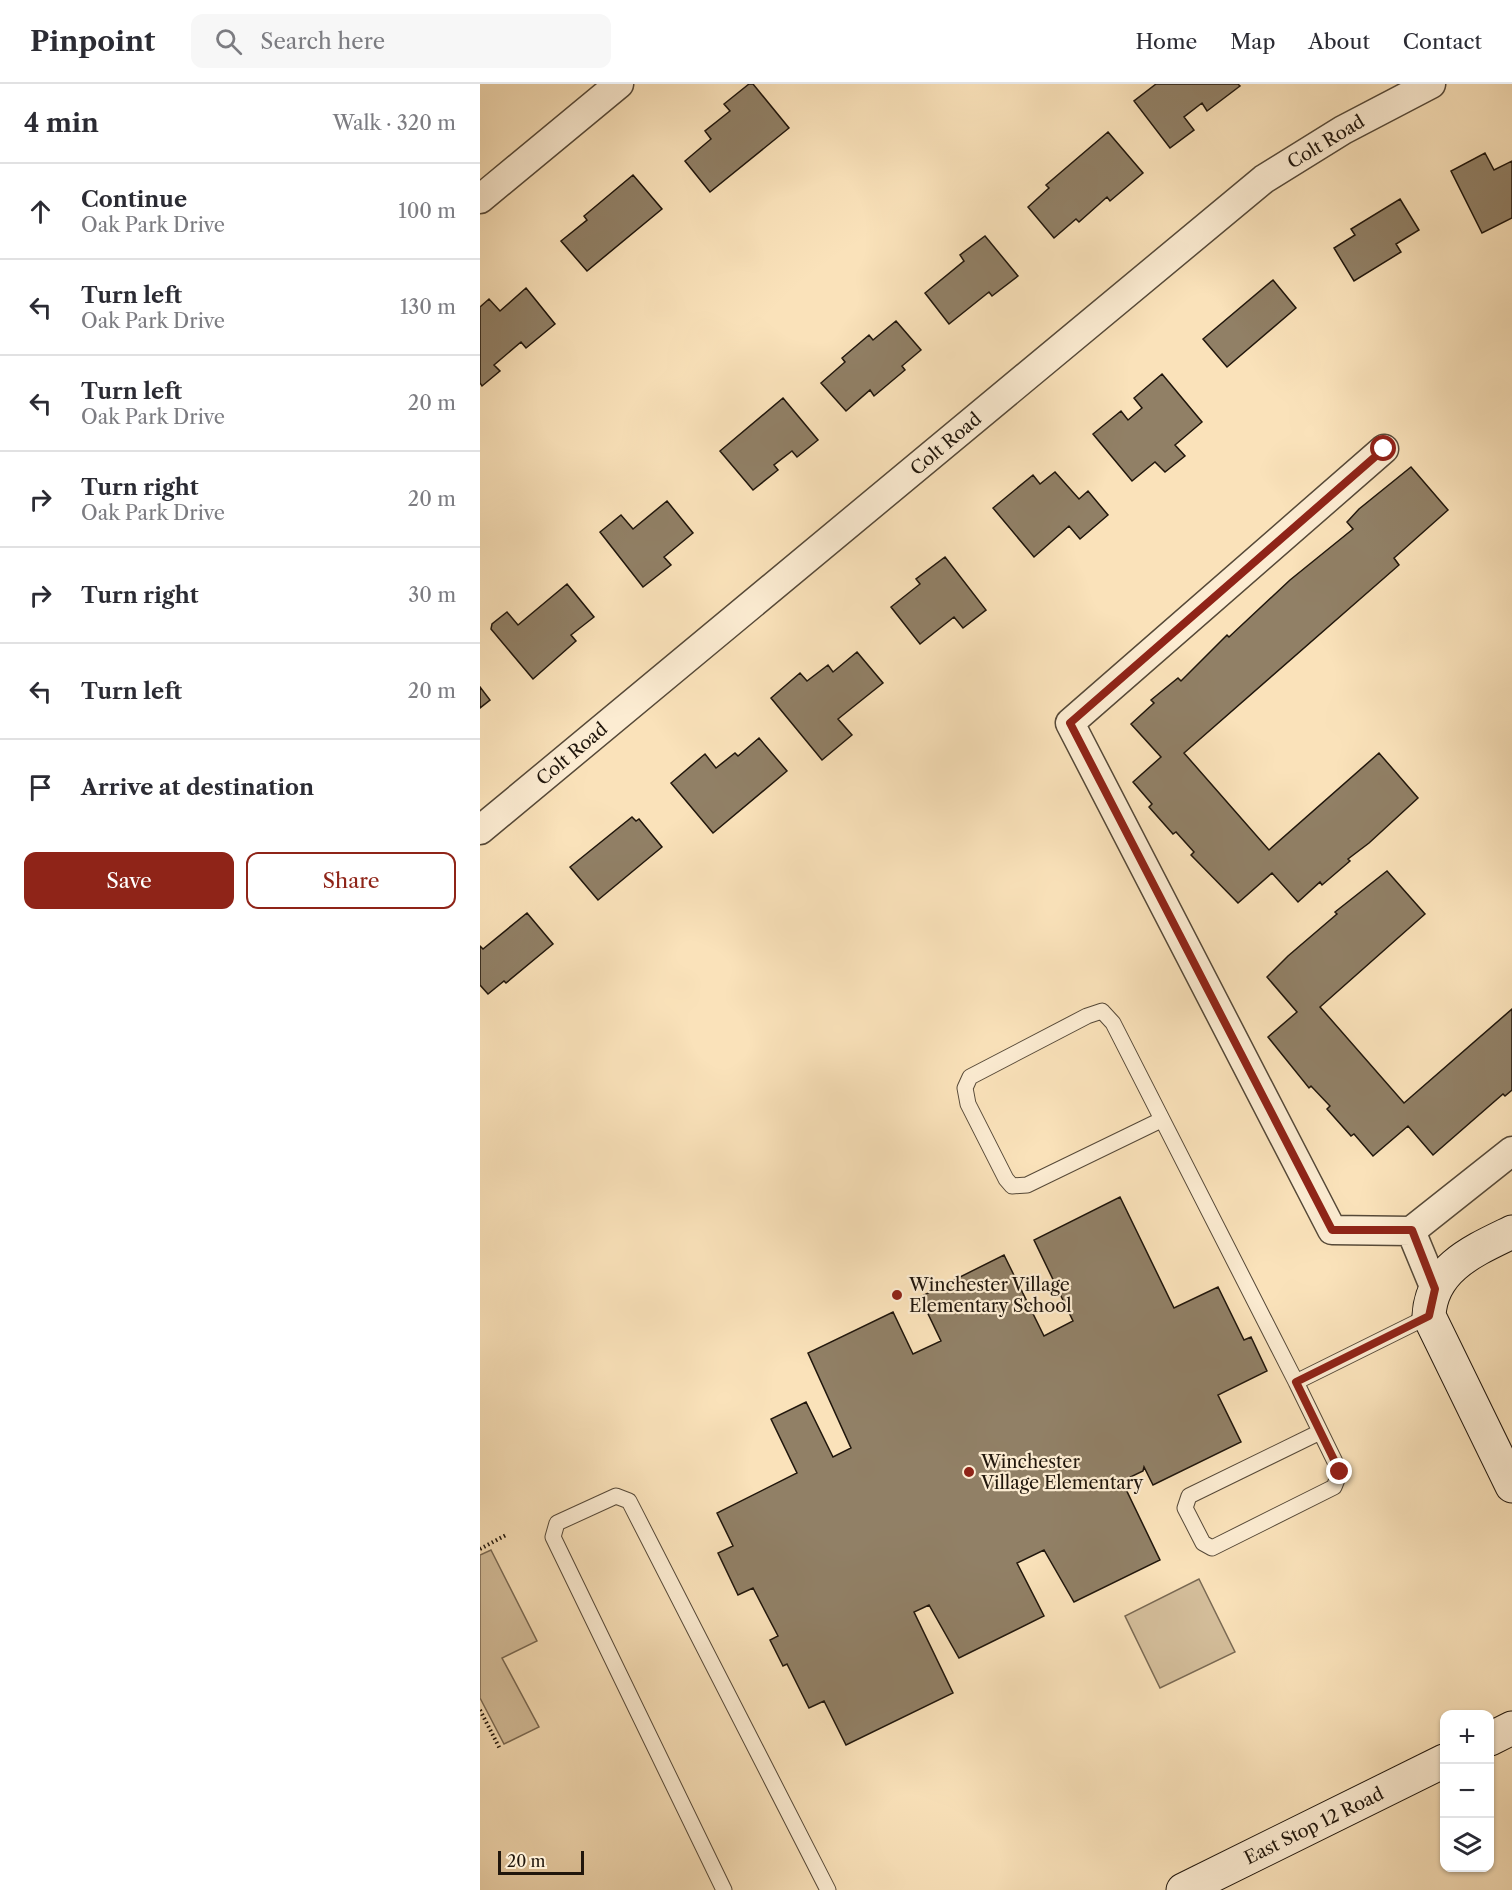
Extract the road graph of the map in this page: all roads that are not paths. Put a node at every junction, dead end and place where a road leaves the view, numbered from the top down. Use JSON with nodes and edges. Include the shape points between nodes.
{"nodes":[{"id":1,"x":619,"y":84,"type":"edge"},
{"id":2,"x":1431,"y":84,"type":"edge"},
{"id":3,"x":480,"y":200,"type":"edge"},
{"id":4,"x":1384,"y":449,"type":"dead end"},
{"id":5,"x":480,"y":831,"type":"edge"},
{"id":6,"x":1161,"y":1120,"type":"junction"},
{"id":7,"x":1512,"y":1151,"type":"edge"},
{"id":8,"x":1412,"y":1230,"type":"junction"},
{"id":9,"x":1512,"y":1232,"type":"edge"},
{"id":10,"x":1432,"y":1303,"type":"junction"},
{"id":11,"x":1296,"y":1382,"type":"junction"},
{"id":12,"x":1320,"y":1432,"type":"junction"},
{"id":13,"x":1512,"y":1486,"type":"edge"},
{"id":14,"x":1512,"y":1728,"type":"edge"},
{"id":15,"x":1494,"y":1737,"type":"edge"},
{"id":16,"x":1440,"y":1763,"type":"edge"},
{"id":17,"x":724,"y":1890,"type":"edge"},
{"id":18,"x":828,"y":1890,"type":"edge"},
{"id":19,"x":1184,"y":1890,"type":"edge"}],
"edges":[{"from":1,"to":3,"type":"street"},
{"from":2,"to":5,"type":"street","name":"Colt Road","via":[[1343,130],[1264,179]]},
{"from":4,"to":8,"type":"street","via":[[1070,723],[1332,1230]]},
{"from":6,"to":6,"type":"lane","via":[[1113,1023],[1102,1011],[970,1077],[965,1088],[968,1104],[1012,1186],[1027,1185]]},
{"from":6,"to":11,"type":"lane"},
{"from":7,"to":8,"type":"street"},
{"from":8,"to":10,"type":"street"},
{"from":9,"to":10,"type":"street","via":[[1463,1255]]},
{"from":10,"to":11,"type":"lane"},
{"from":10,"to":13,"type":"street"},
{"from":11,"to":12,"type":"lane"},
{"from":12,"to":12,"type":"lane","via":[[1340,1472],[1334,1487],[1212,1548],[1203,1543],[1185,1508],[1189,1496]]},
{"from":14,"to":15,"type":"street"},
{"from":16,"to":19,"type":"street","name":"East Stop 12 Road"},
{"from":17,"to":18,"type":"lane","via":[[553,1537],[557,1523],[616,1496],[629,1500]]}]}
